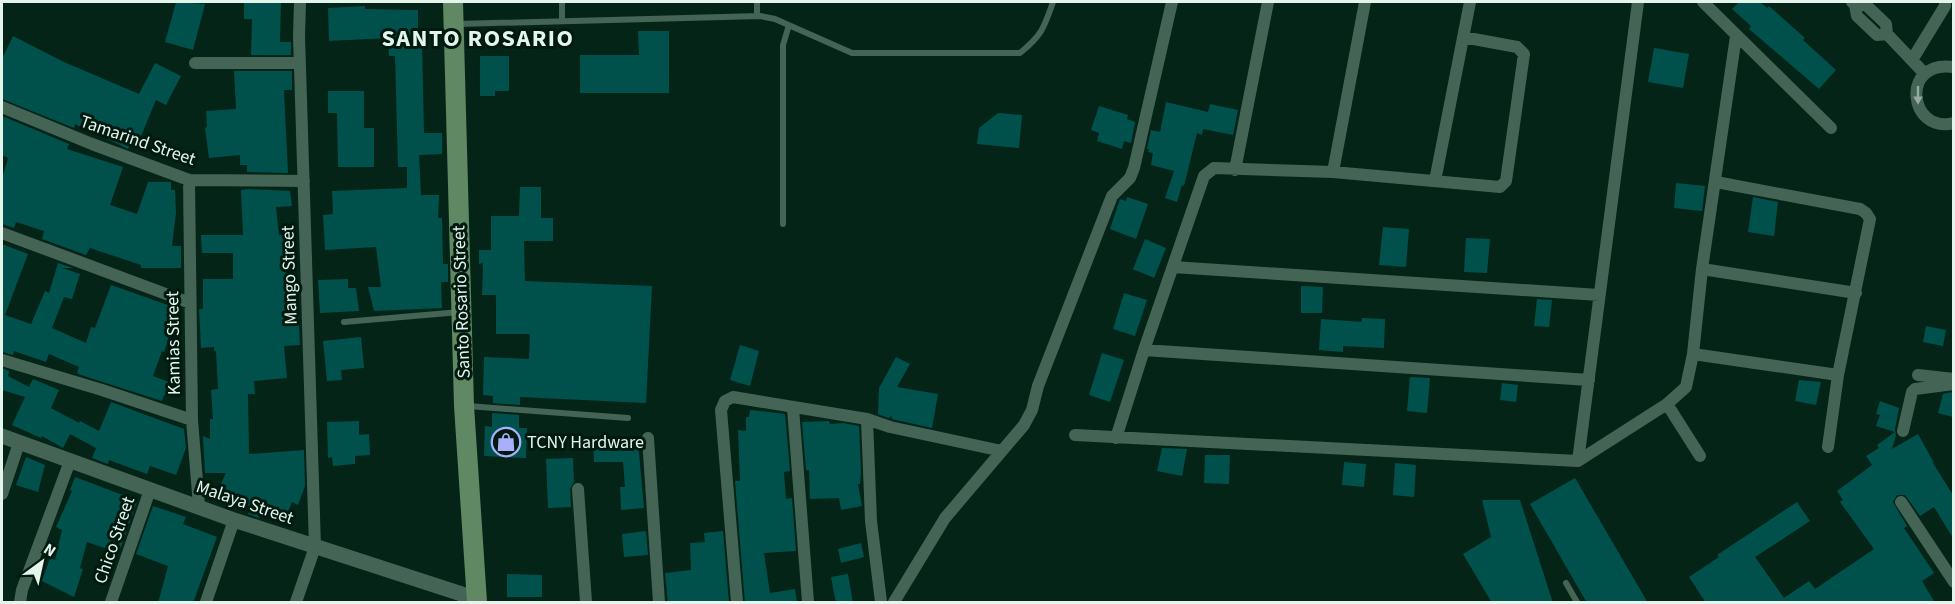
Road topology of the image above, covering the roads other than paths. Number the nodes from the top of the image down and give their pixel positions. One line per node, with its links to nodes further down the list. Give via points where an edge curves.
1 (300, 2): 22 (street, Mango Street)
2 (453, 2): 16 (main road, Santo Rosario Street)
3 (562, 2): 15 (lane)
4 (757, 2): 14 (lane)
5 (1053, 2): 17 (lane, via 1039,37 1020,53 852,53)
6 (1172, 2): 64 (street, via 1134,168 1130,178 1112,196 1032,410)
7 (1268, 2): 28 (street)
8 (1365, 2): 29 (street)
9 (1470, 2): 19 (street)
10 (1638, 2): 39 (street)
11 (1703, 2): 18 (street)
12 (1945, 2): 20 (street)
13 (1853, 3): 20 (street, via 1866,4)
14 (757, 16): 15 (lane); 17 (lane)
15 (562, 20): 16 (lane)
16 (453, 24): 41 (main road, Santo Rosario Street)
17 (789, 25): 34 (lane, via 783,45)
18 (1736, 36): 27 (street); 33 (street)
19 (1463, 37): 32 (street); 32 (street, via 1517,47 1524,54 1506,180 1500,187)
20 (1912, 60): 24 (street)
21 (195, 63): 22 (street)
22 (300, 63): 31 (street, Mango Street)
23 (1953, 67): 24 (street, via 1933,68)
24 (1925, 74): 26 (street, one-way to 26, via 1916,90 1919,107 1931,121)
25 (2, 107): 30 (street, Tamarind Street)
26 (1953, 123)
27 (1831, 128)
28 (1235, 170): 29 (street); 36 (street, via 1214,168 1204,176)
29 (1333, 172): 32 (street)
30 (189, 180): 31 (street, Tamarind Street); 40 (street, Kamias Street)
31 (304, 181): 74 (street, Mango Street)
32 (1435, 181)
33 (1716, 182): 37 (street); 38 (street, via 1866,213 1870,219)
34 (783, 224)
35 (2, 233): 40 (street)
36 (1173, 267): 39 (street); 43 (street)
37 (1702, 269): 38 (street); 44 (street)
38 (1856, 293): 46 (street)
39 (1599, 295): 49 (street)
40 (190, 303): 56 (street, Kamias Street)
41 (461, 312): 42 (lane); 52 (main road, Santo Rosario Street)
42 (344, 322)
43 (1144, 350): 49 (street); 61 (street)
44 (1693, 354): 46 (street); 51 (street, via 1686,387)
45 (2, 360): 56 (street)
46 (1838, 375): 63 (street)
47 (1918, 375): 48 (street)
48 (1953, 379)
49 (1589, 380): 66 (street)
50 (1953, 384): 57 (street, via 1915,389)
51 (1667, 404): 65 (street); 66 (street)
52 (464, 406): 54 (lane); 77 (main road, Santo Rosario Street)
53 (793, 408): 55 (street); 84 (street, via 733,397 721,410); 85 (street)
54 (628, 418)
55 (867, 419): 64 (street); 86 (street, via 871,521)
56 (192, 420): 72 (street, Kamias Street)
57 (1903, 431)
58 (1075, 435): 61 (street)
59 (2, 436): 62 (street, Malaya Street)
60 (648, 438): 83 (street)
61 (1116, 438): 66 (street)
62 (19, 443): 67 (street, Malaya Street); 70 (street)
63 (1828, 447)
64 (1002, 451): 87 (street, via 945,518)
65 (1700, 456)
66 (1578, 461)
67 (70, 462): 69 (street, Malaya Street); 78 (street)
68 (578, 489): 82 (street)
69 (150, 490): 72 (street, Malaya Street); 79 (street, Chico Street)
70 (2, 494)
71 (1901, 502): 75 (street)
72 (199, 506): 73 (street, Malaya Street)
73 (234, 520): 74 (street, Malaya Street); 80 (street)
74 (315, 547): 77 (street, Malaya Street); 81 (street)
75 (1953, 582)
76 (1566, 583): 88 (lane)
77 (477, 601)
78 (20, 603)
79 (111, 603)
80 (206, 603)
81 (296, 603)
82 (586, 603)
83 (659, 603)
84 (737, 603)
85 (808, 603)
86 (881, 603)
87 (894, 603)
88 (1577, 603)

